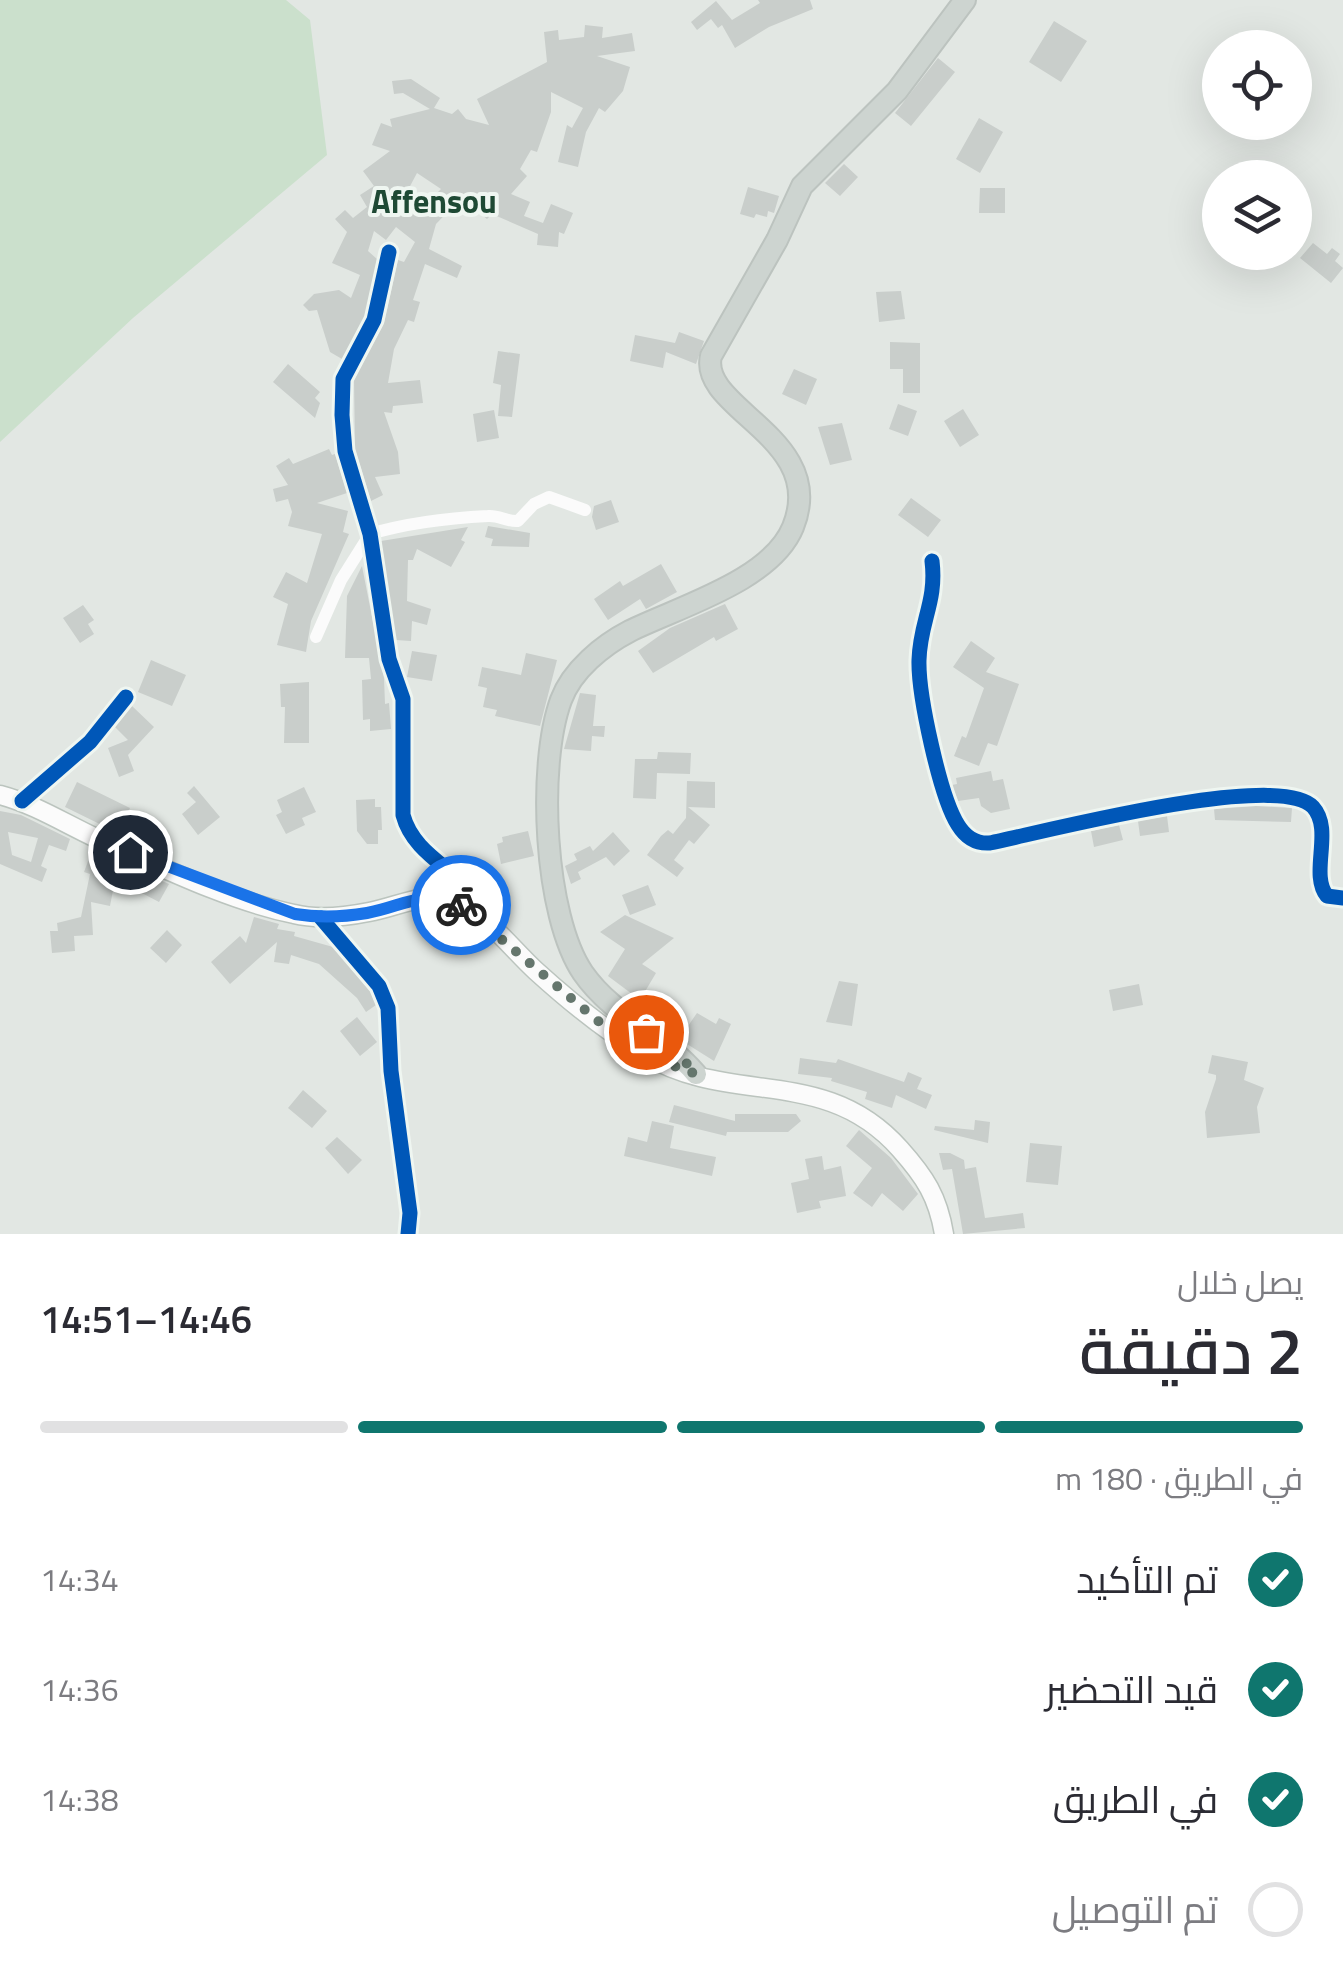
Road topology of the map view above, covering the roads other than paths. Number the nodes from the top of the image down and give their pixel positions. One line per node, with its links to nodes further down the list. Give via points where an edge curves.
1 (965, 0): 13 (main road, via 897,90 802,186 711,356 718,387 791,464 799,487 794,526 774,554 723,589 602,650 576,674 556,720 550,855 567,945 598,992)
2 (389, 252): 4 (street, via 374,320 344,379 345,450)
3 (586, 510): 4 (street, via 556,496 515,522 494,515)
4 (370, 534): 6 (street); 12 (street, via 389,659 403,699 407,830 471,890)
5 (932, 561): 10 (street, via 935,595 919,653 920,700 955,821 969,838 990,843 1208,799 1274,793 1316,811 1322,889)
6 (316, 636)
7 (126, 697): 9 (street, via 90,742)
8 (0, 795): 9 (main road)
9 (22, 801): 11 (main road, via 242,897)
10 (1343, 898)
11 (321, 918): 12 (main road, via 430,896); 14 (street, via 379,986 388,1008)
12 (484, 920): 13 (main road, via 610,1031 647,1056)
13 (696, 1074): 15 (main road, via 842,1103 894,1142 928,1179)
14 (408, 1234)
15 (944, 1234)

